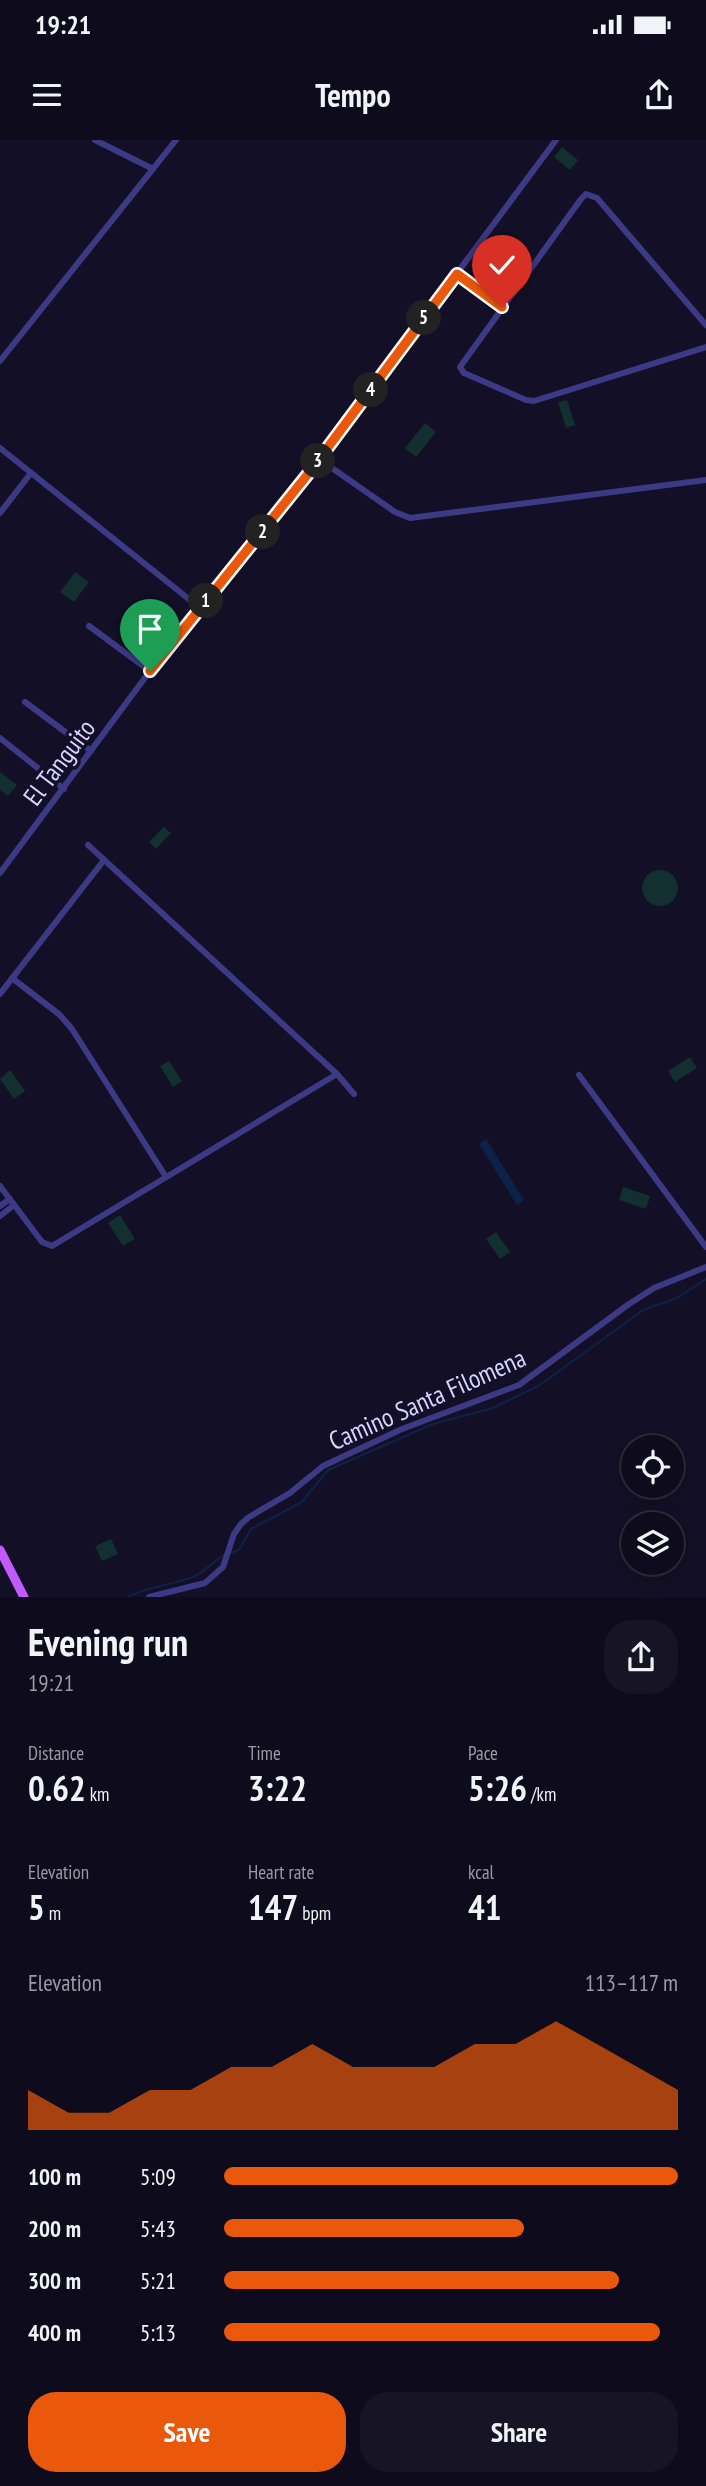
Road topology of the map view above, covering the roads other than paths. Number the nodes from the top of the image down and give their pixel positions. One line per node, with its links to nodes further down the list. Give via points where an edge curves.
1 (95, 140): 4 (street)
2 (176, 140): 4 (street)
3 (556, 140): 5 (street, El Tanguito)
4 (153, 169): 9 (street)
5 (457, 274): 6 (street); 11 (street, El Tanguito)
6 (502, 307): 7 (street, via 580,198 589,194); 8 (street, via 460,369 529,401)
7 (706, 325)
8 (706, 347)
9 (0, 361)
10 (0, 447): 12 (street)
11 (319, 459): 13 (street, via 410,518); 15 (street, El Tanguito)
12 (31, 472): 14 (street); 15 (street)
13 (706, 480)
14 (0, 513)
15 (200, 608): 17 (street, El Tanguito)
16 (89, 626): 17 (street)
17 (150, 671): 20 (street, El Tanguito)
18 (25, 702): 20 (street)
19 (0, 738): 21 (street)
20 (91, 751): 21 (street, El Tanguito)
21 (64, 789): 24 (street, El Tanguito)
22 (88, 845): 23 (street)
23 (104, 860): 25 (street); 27 (street)
24 (0, 873)
25 (12, 978): 26 (street); 30 (street, via 65,1020)
26 (0, 994)
27 (337, 1074): 29 (street); 30 (street)
28 (579, 1075): 35 (street)
29 (354, 1094)
30 (166, 1177): 32 (street, via 52,1246 42,1242)
31 (0, 1186): 32 (street)
32 (12, 1202): 33 (street); 34 (street)
33 (0, 1206)
34 (0, 1216)
35 (706, 1247)
36 (706, 1267): 39 (street, Camino Santa Filomena, via 641,1297 519,1385 401,1429 331,1462 249,1517 235,1532 219,1572 205,1583)
37 (0, 1550): 38 (main road)
38 (24, 1597)
39 (149, 1597)

